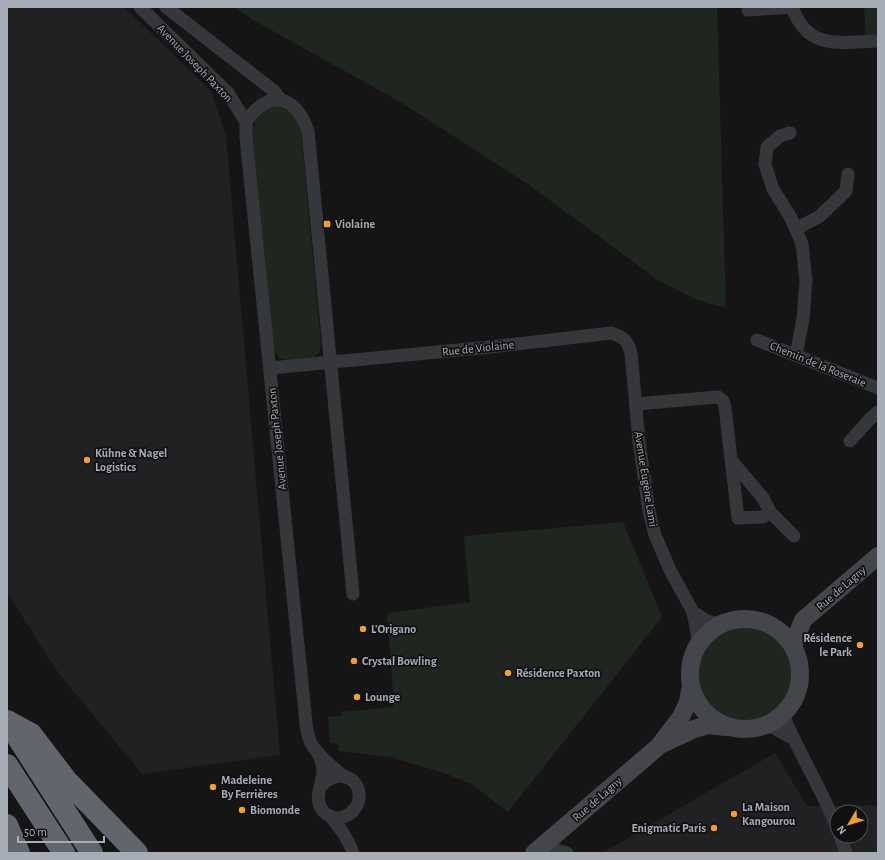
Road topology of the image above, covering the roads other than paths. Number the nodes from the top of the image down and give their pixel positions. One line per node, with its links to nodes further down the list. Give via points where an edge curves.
1 (140, 7): 7 (street, Avenue Joseph Paxton, via 228,93)
2 (166, 7): 6 (street, Avenue Joseph Paxton, via 274,90)
3 (792, 7): 4 (street); 5 (street, via 805,31 818,39 831,42)
4 (748, 10)
5 (878, 41)
6 (281, 100): 7 (street, via 263,104); 14 (street, Avenue Joseph Paxton, via 298,110 308,131)
7 (246, 122): 15 (street, Avenue Joseph Paxton)
8 (790, 133): 10 (street, via 780,136 767,147 765,164 773,189)
9 (848, 174): 10 (street, via 846,191 820,216)
10 (796, 229): 13 (street, via 802,244 806,281 803,319)
11 (624, 339): 14 (street, Rue de Violaine, via 618,334 611,333); 17 (street, Avenue Eugène Lami, via 629,344 631,353)
12 (758, 340): 13 (street, Chemin de la Roseraie)
13 (796, 355): 16 (street, Chemin de la Roseraie)
14 (330, 362): 15 (street, Rue de Violaine); 24 (street, Avenue Joseph Paxton)
15 (270, 368): 38 (street, Avenue Joseph Paxton, via 305,713 309,739)
16 (878, 388)
17 (636, 404): 20 (street, via 718,397 725,407); 25 (street, Avenue Eugène Lami, via 643,474 655,535 670,570)
18 (878, 412): 19 (street)
19 (850, 441)
20 (731, 460): 21 (street, via 763,498); 21 (street, via 738,518 763,517)
21 (770, 512): 22 (street)
22 (794, 536)
23 (878, 556): 26 (main road, Rue de Lagny)
24 (353, 594)
25 (693, 612): 27 (street, via 707,621); 29 (street)
26 (803, 620): 28 (main road, Rue de Lagny); 30 (main road, Rue de Lagny)
27 (721, 624): 28 (main road, via 747,619); 29 (main road)
28 (773, 626): 30 (main road)
29 (699, 644): 31 (main road, via 692,657)
30 (793, 646): 32 (main road, via 800,664 800,682 795,700)
31 (691, 686): 35 (main road, via 704,712); 37 (main road, Rue de Lagny, via 688,702 681,717)
32 (783, 715): 34 (main road); 36 (street)
33 (7, 721): 50 (highway); 51 (highway, via 32,734 67,781)
34 (769, 725): 35 (main road, via 749,730); 36 (street)
35 (729, 727): 37 (main road, Rue de Lagny, via 708,725)
36 (794, 739): 43 (street)
37 (659, 746): 47 (main road, Rue de Lagny)
38 (318, 752): 40 (street, Avenue Joseph Paxton); 41 (street, Avenue Joseph Paxton, via 323,770)
39 (7, 765): 49 (highway)
40 (345, 777): 41 (street, via 334,776); 42 (street, via 356,785 359,791 359,804)
41 (322, 785): 44 (street, via 318,799 324,812)
42 (355, 810): 44 (street, via 344,817); 46 (street)
43 (829, 810)
44 (330, 816): 46 (street)
45 (7, 825): 48 (highway)
46 (351, 847)
47 (538, 850): 52 (street)
48 (18, 853)
49 (64, 853)
50 (92, 853)
51 (137, 853)
52 (567, 853)

